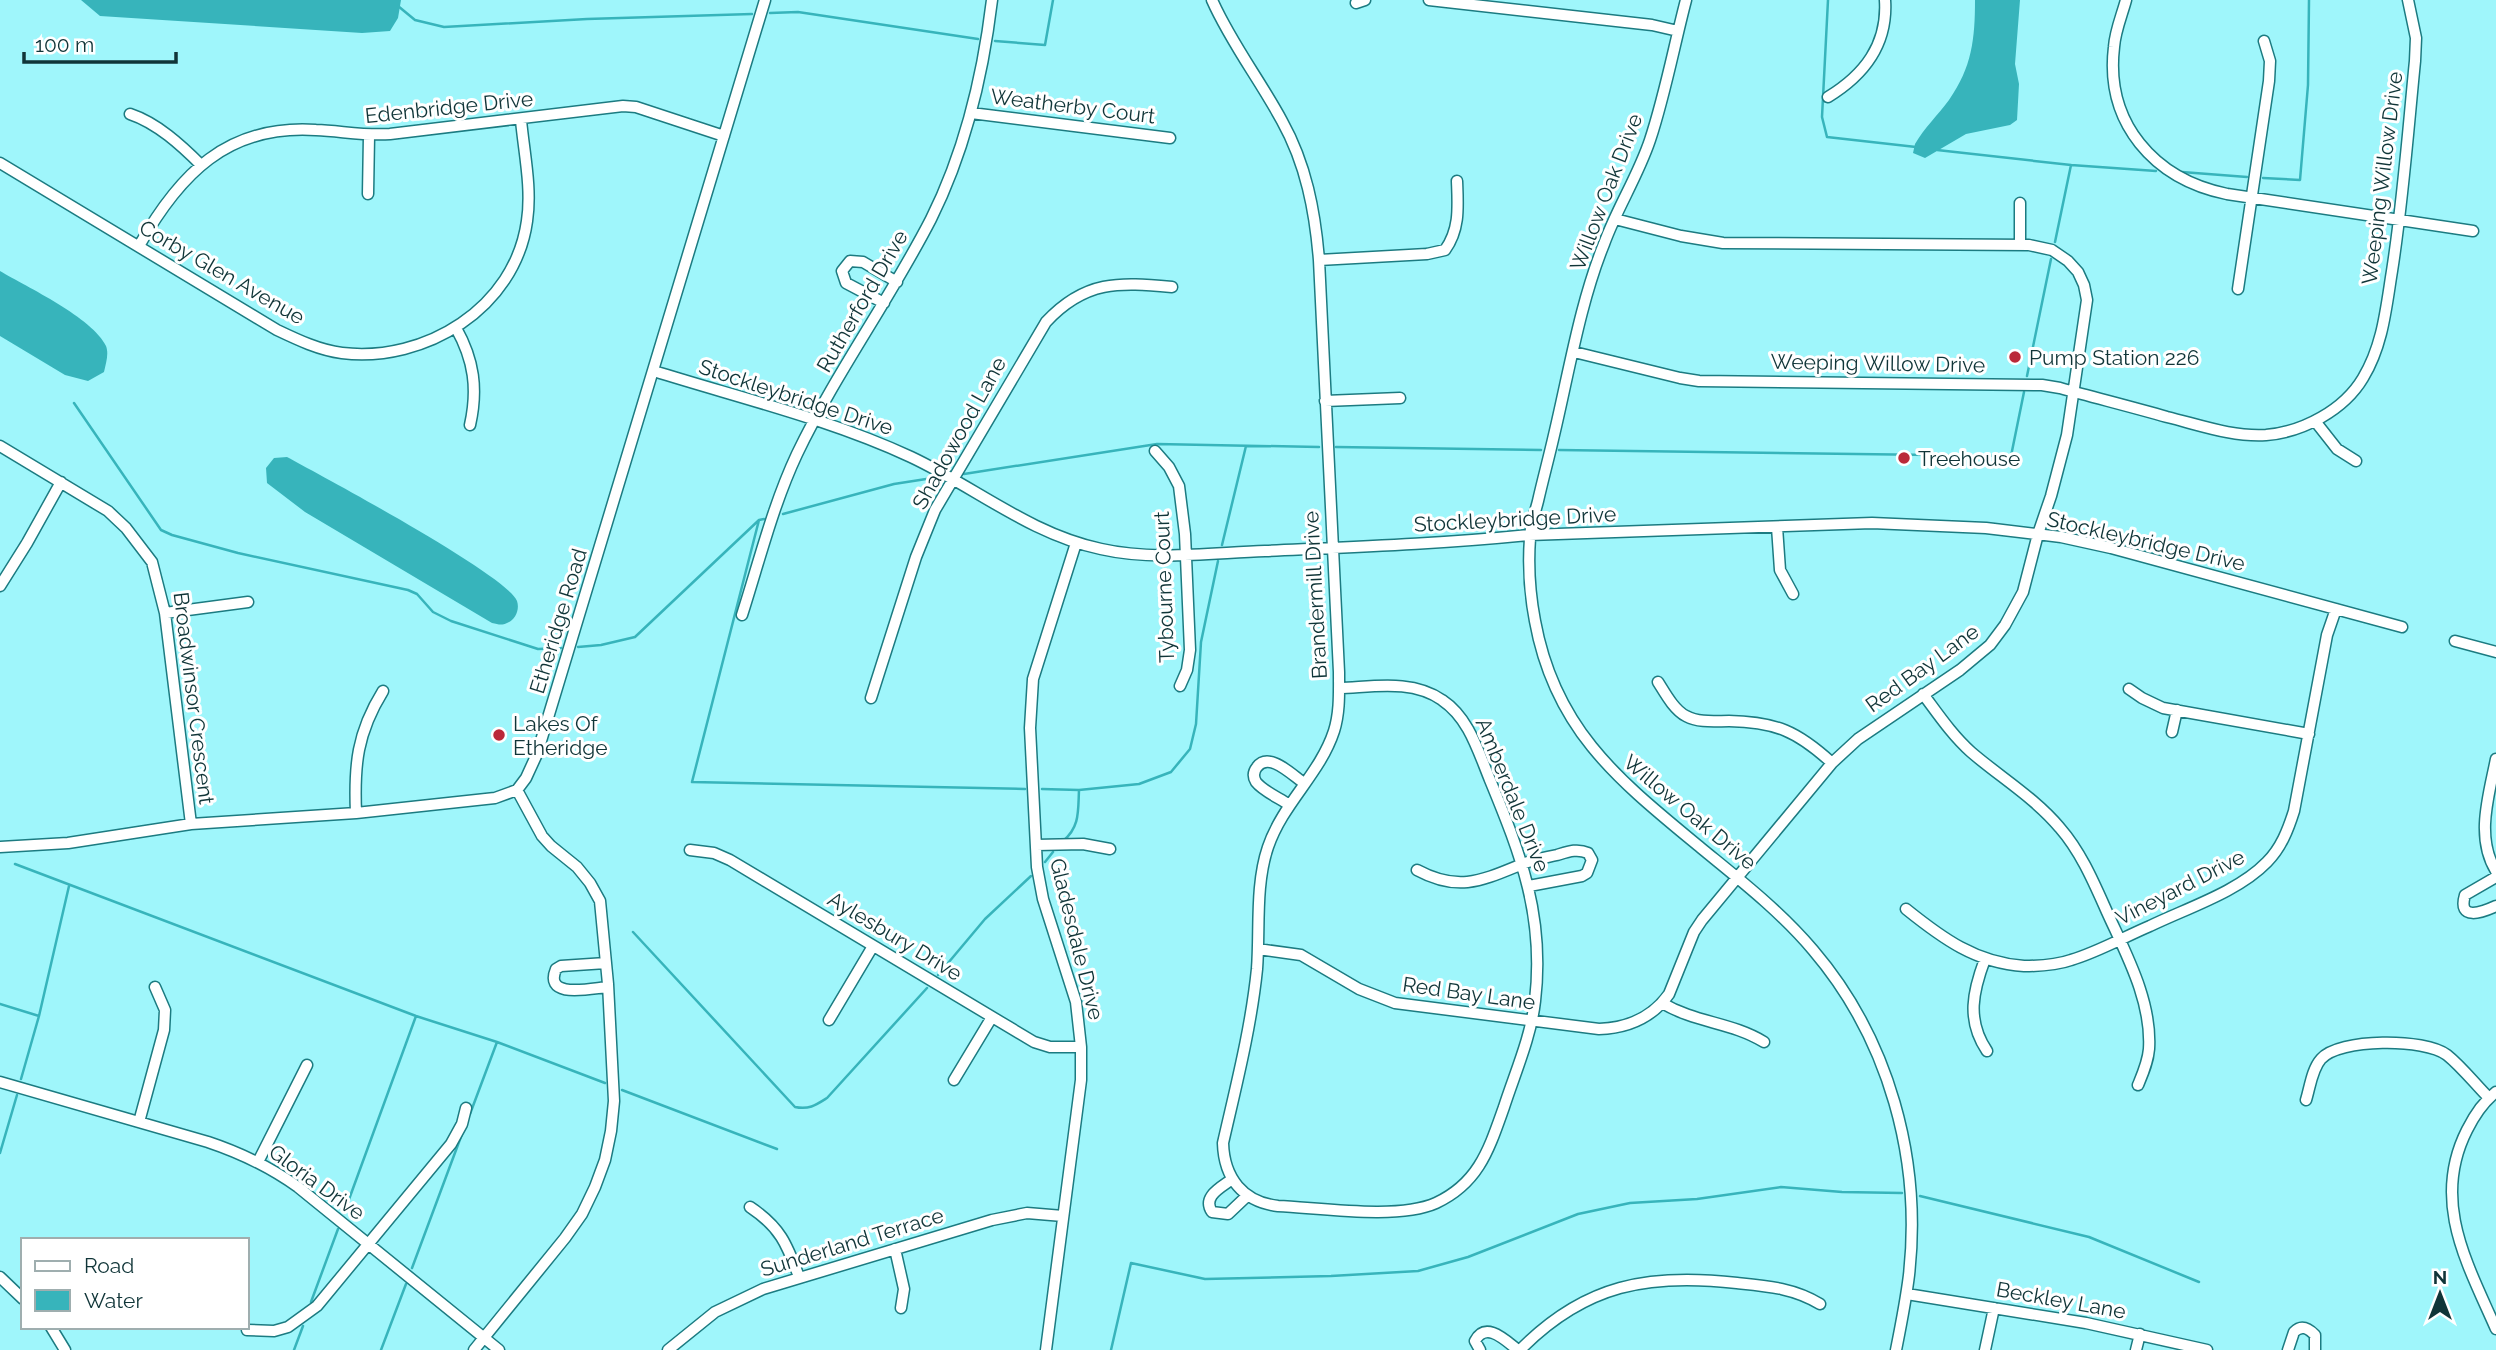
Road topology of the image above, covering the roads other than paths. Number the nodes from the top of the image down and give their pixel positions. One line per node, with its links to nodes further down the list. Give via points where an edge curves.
1 (765, 0): 16 (street, Etheridge Road)
2 (992, 0): 12 (street, Rutherford Drive)
3 (1212, 0): 29 (street, Brandermill Drive, via 1293,142 1313,206)
4 (1429, 0): 9 (street)
5 (1686, 0): 9 (street, Willow Oak Drive)
6 (1885, 0): 11 (street, via 1882,32 1868,62 1857,77)
7 (2126, 0): 22 (street, via 2115,38 2113,71 2127,124 2150,156 2177,177 2213,192)
8 (2408, 0): 25 (street, Weeping Willow Drive, via 2416,38)
9 (1678, 31): 24 (street, Willow Oak Drive, via 1652,135)
10 (2263, 41): 22 (street, via 2270,71)
11 (1828, 97)
12 (971, 113): 17 (street, Weatherby Court); 30 (street, Rutherford Drive, via 932,216)
13 (130, 114): 19 (street, via 168,136)
14 (521, 120): 15 (street, Edenbridge Drive); 16 (street, Edenbridge Drive, via 636,107); 34 (street, Corby Glen Avenue, via 529,197 521,248 495,294)
15 (369, 136): 19 (street, Edenbridge Drive, via 317,130 262,134 211,155); 21 (street)
16 (724, 136): 36 (street, Etheridge Road)
17 (1170, 138)
18 (0, 163): 28 (street, Corby Glen Avenue)
19 (201, 165): 28 (street, Edenbridge Drive, via 156,216)
20 (1457, 181): 29 (street, via 1458,217 1454,237 1445,250)
21 (368, 194)
22 (2252, 198): 25 (street); 32 (street)
23 (2020, 203): 27 (street)
24 (1615, 219): 27 (street, Red Bay Lane, via 1723,243); 35 (street, Willow Oak Drive, via 1593,276)
25 (2400, 220): 26 (street); 41 (street, Weeping Willow Drive, via 2375,355 2352,392)
26 (2473, 231)
27 (2020, 245): 37 (street, Red Bay Lane, via 2042,247 2062,256 2084,285 2085,324)
28 (139, 246): 34 (street, Corby Glen Avenue, via 277,330 319,348 387,353)
29 (1319, 260): 39 (street, Brandermill Drive)
30 (897, 282): 33 (street, Rutherford Drive); 33 (street, via 863,262 844,265 846,283)
31 (1172, 287): 46 (street, Shadowood Lane, via 1114,283 1066,303 1037,335)
32 (2238, 289)
33 (884, 303): 40 (street, Rutherford Drive)
34 (456, 328): 42 (street, via 475,382)
35 (1574, 352): 37 (street, Weeping Willow Drive, via 1699,381 2024,384); 50 (street, Willow Oak Drive)
36 (654, 371): 40 (street, Stockleybridge Drive); 76 (street, Etheridge Road, via 537,754)
37 (2074, 392): 41 (street, Weeping Willow Drive, via 2235,434 2272,434); 49 (street, Red Bay Lane, via 2058,472)
38 (1400, 398): 39 (street)
39 (1325, 401): 52 (street, Brandermill Drive)
40 (814, 420): 46 (street, Stockleybridge Drive, via 881,444); 59 (street, Rutherford Drive, via 778,504)
41 (2315, 421): 45 (street, via 2337,449)
42 (470, 425)
43 (0, 446): 47 (street, Broadwinsor Crescent)
44 (1155, 451): 53 (street, Tybourne Court, via 1179,486)
45 (2356, 461)
46 (952, 480): 51 (street, Stockleybridge Drive, via 1040,530); 69 (street, Shadowood Lane, via 921,545)
47 (61, 482): 54 (street); 58 (street, Broadwinsor Crescent, via 108,511 140,545 152,562)
48 (1777, 527): 49 (street, Stockleybridge Drive, via 1903,522); 50 (street, Stockleybridge Drive); 55 (street, via 1780,570)
49 (2038, 534): 57 (street, Stockleybridge Drive, via 2123,551); 68 (street, Red Bay Lane, via 2028,581 2005,625 1990,645)
50 (1530, 536): 52 (street, Stockleybridge Drive); 88 (street, Willow Oak Drive, via 1535,622 1544,658 1573,721 1628,788)
51 (1076, 542): 53 (street, Stockleybridge Drive, via 1120,552); 80 (street, Gladesdale Drive, via 1033,679 1030,728)
52 (1333, 548): 53 (street, Stockleybridge Drive); 65 (street, Brandermill Drive)
53 (1185, 555): 64 (street, Tybourne Court, via 1190,650)
54 (0, 586)
55 (1793, 594)
56 (248, 602): 58 (street)
57 (2336, 609): 60 (street, Stockleybridge Drive); 72 (street, Vineyard Drive)
58 (165, 613): 79 (street, Broadwinsor Crescent)
59 (743, 615)
60 (2402, 627)
61 (2455, 641): 62 (street)
62 (2496, 652)
63 (1658, 682): 74 (street, via 1685,716 1699,721 1774,725 1802,738)
64 (1180, 686)
65 (1339, 688): 75 (street, Brandermill Drive, via 1334,731); 84 (street, Amberdale Drive, via 1409,686 1452,707 1476,746)
66 (2129, 688): 70 (street, via 2152,703)
67 (383, 691): 78 (street, via 370,711 359,745)
68 (1923, 694): 74 (street, Red Bay Lane); 92 (street, via 1968,749 2060,827 2084,863)
69 (871, 698)
70 (2177, 710): 71 (street); 72 (street)
71 (2172, 732)
72 (2308, 734): 92 (street, Vineyard Drive, via 2289,829 2267,862 2244,881)
73 (2496, 759): 86 (street, via 2484,834)
74 (1832, 763): 88 (street, Red Bay Lane)
75 (1304, 783): 77 (street, Brandermill Drive); 77 (street, via 1267,761 1254,771 1258,785)
76 (517, 790): 78 (street, via 495,798); 96 (street, via 542,836 577,867 600,901)
77 (1288, 804): 94 (street, Brandermill Drive, via 1264,862)
78 (356, 813): 79 (street)
79 (191, 824): 81 (street, via 68,843)
80 (1036, 845): 83 (street, via 1083,844); 104 (street, Gladesdale Drive, via 1040,883 1076,1002)
81 (0, 847)
82 (690, 849): 93 (street, Aylesbury Drive, via 730,860)
83 (1110, 849)
84 (1523, 864): 85 (street, via 1471,883 1440,880); 89 (street, Amberdale Drive); 89 (street, via 1573,851 1588,853 1592,860 1582,876)
85 (1418, 870)
86 (2496, 871)
87 (2496, 877): 90 (street, via 2465,895 2463,902 2465,909 2479,914)
88 (1737, 878): 99 (street, Red Bay Lane, via 1694,932); 123 (street, Willow Oak Drive, via 1816,953 1858,1016 1883,1068 1909,1166 1912,1227)
89 (1529, 886): 102 (street, Amberdale Drive, via 1537,950)
90 (2496, 906)
91 (1906, 909): 95 (street, Vineyard Drive, via 1954,946)
92 (2120, 939): 95 (street, Vineyard Drive, via 2062,962 2022,966); 109 (street, via 2146,1016 2148,1052)
93 (873, 946): 100 (street, Aylesbury Drive); 101 (street)
94 (1258, 949): 102 (street, Red Bay Lane, via 1301,955 1359,989 1395,1003); 115 (street, Brandermill Drive, via 1252,1004 1223,1143)
95 (1985, 959): 105 (street, via 1972,1007 1977,1034)
96 (606, 963): 98 (street); 98 (street, via 561,966 553,979 563,990)
97 (155, 987): 113 (street, via 165,1010 164,1030)
98 (608, 987): 132 (street, via 614,1101 605,1160 571,1230)
99 (1662, 1003): 102 (street, Red Bay Lane, via 1635,1023 1616,1029); 103 (street, via 1684,1015 1738,1028)
100 (992, 1017): 104 (street, Aylesbury Drive, via 1034,1042); 107 (street)
101 (829, 1020)
102 (1531, 1022): 116 (street, Amberdale Drive, via 1489,1151 1466,1183 1448,1197 1420,1209 1394,1212 1278,1206)
103 (1764, 1042)
104 (1081, 1047): 118 (street, Gladesdale Drive)
105 (1987, 1051)
106 (307, 1065): 114 (street)
107 (954, 1080)
108 (0, 1082): 113 (street, Gloria Drive)
109 (2138, 1085)
110 (2493, 1095): 111 (street, via 2446,1054 2403,1043 2332,1050 2320,1059); 129 (street, via 2461,1142 2451,1196 2462,1249)
111 (2306, 1100)
112 (466, 1108): 119 (street, via 455,1137)
113 (139, 1122): 114 (street, Gloria Drive)
114 (258, 1162): 119 (street, Gloria Drive)
115 (1234, 1184): 116 (street, Amberdale Drive); 116 (street, via 1213,1193 1208,1205 1212,1212 1227,1214)
116 (1247, 1196)
117 (750, 1208): 122 (street, via 784,1239)
118 (1063, 1216): 120 (street, Sunderland Terrace, via 1018,1214); 137 (street, Gladesdale Drive)
119 (370, 1244): 130 (street, via 329,1294 302,1318 274,1331); 132 (street, Gloria Drive)
120 (895, 1249): 122 (street, Sunderland Terrace); 126 (street, via 904,1289)
121 (0, 1277): 124 (street)
122 (799, 1277): 136 (street, Sunderland Terrace, via 730,1304 701,1321)
123 (1907, 1294): 127 (street, Beckley Lane); 140 (street, Willow Oak Drive)
124 (21, 1297)
125 (1820, 1304): 139 (street, via 1784,1288 1661,1279 1587,1300 1547,1325)
126 (901, 1308)
127 (1994, 1308): 131 (street, Beckley Lane); 141 (street)
128 (52, 1329): 133 (street)
129 (2496, 1329)
130 (247, 1330)
131 (2140, 1334): 142 (street); 143 (street, Beckley Lane)
132 (484, 1338): 134 (street); 135 (street, Gloria Drive)
133 (65, 1350)
134 (474, 1350)
135 (499, 1350)
136 (668, 1350)
137 (1046, 1350)
138 (1480, 1350): 139 (street, via 1475,1341 1485,1331)
139 (1519, 1350)
140 (1896, 1350)
141 (1985, 1350)
142 (2136, 1350)
143 (2207, 1350)
144 (2288, 1350): 145 (street, via 2294,1332 2301,1328 2315,1335)
145 (2315, 1350)

